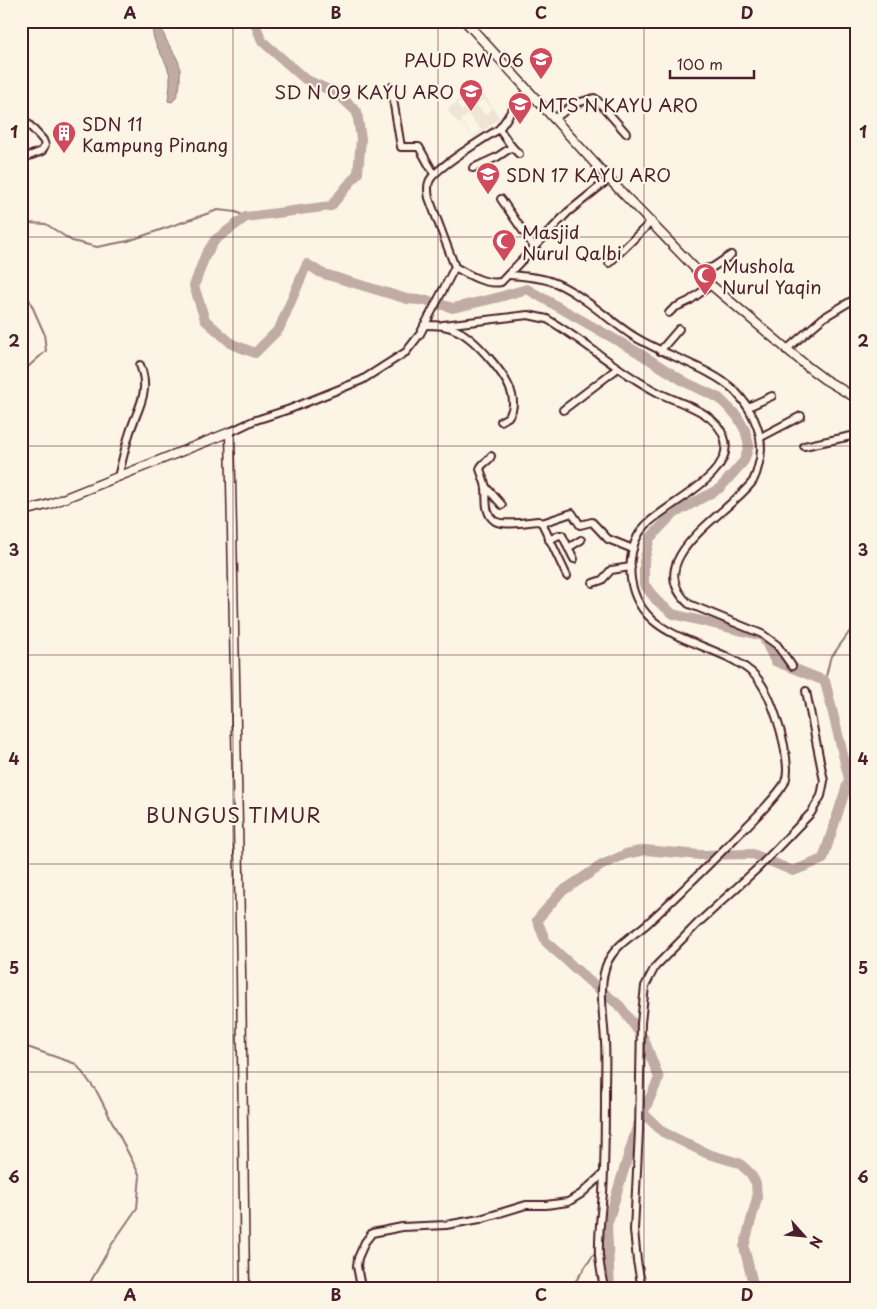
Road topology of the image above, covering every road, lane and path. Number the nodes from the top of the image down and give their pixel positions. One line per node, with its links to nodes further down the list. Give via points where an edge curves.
1 (465, 21): 3 (street)
2 (391, 87): 12 (street, via 401,148 419,147)
3 (528, 91): 5 (street); 6 (street, via 518,99)
4 (21, 116): 10 (street, via 45,144 42,151)
5 (554, 119): 7 (street, via 574,104 594,98); 13 (street)
6 (499, 129): 8 (street); 12 (street)
7 (626, 133)
8 (512, 147): 9 (street); 11 (street)
9 (519, 154)
10 (21, 159)
11 (473, 168)
12 (434, 174): 19 (street, via 428,191)
13 (609, 179): 15 (street); 16 (street, via 568,212)
14 (501, 198): 16 (street)
15 (652, 221): 18 (street); 20 (street)
16 (534, 247): 21 (street)
17 (731, 255): 20 (street, via 713,267)
18 (609, 263)
19 (456, 267): 21 (street, via 491,283 501,282); 25 (street)
20 (697, 271): 22 (street)
21 (508, 275): 28 (street, via 552,282 636,338)
22 (711, 285): 24 (street); 29 (street)
23 (856, 298): 29 (street, via 823,318)
24 (669, 313)
25 (426, 321): 26 (street); 38 (street, via 406,352 362,380)
26 (443, 325): 31 (street, via 537,316 562,327); 37 (street, via 477,345 509,386 513,406 508,417)
27 (679, 329): 28 (street)
28 (660, 350): 34 (street, via 727,384)
29 (786, 350): 33 (street)
30 (140, 365): 43 (street, via 144,393)
31 (618, 368): 35 (street); 51 (street, via 660,394 704,413 725,438 722,460 712,474 645,526)
32 (772, 396): 34 (street)
33 (856, 398)
34 (748, 407): 40 (street)
35 (563, 410)
36 (801, 416): 40 (street)
37 (501, 421)
38 (230, 432): 43 (street); 59 (street)
39 (856, 435): 41 (street)
40 (762, 436): 56 (street, via 762,457 754,480 680,554 674,570 676,588 689,604 766,636)
41 (804, 446)
42 (491, 456): 44 (street, via 480,469)
43 (118, 477): 46 (street)
44 (486, 487): 45 (street); 47 (street, via 486,506 495,521)
45 (502, 505)
46 (21, 512)
47 (542, 523): 48 (street); 51 (street, via 572,513 580,525 592,522 608,539)
48 (549, 540): 50 (street, via 561,535); 54 (street)
49 (581, 540): 50 (street)
50 (568, 548): 52 (street)
51 (633, 549): 53 (street)
52 (574, 559)
53 (630, 567): 55 (street, via 609,571 600,581); 58 (street, via 639,603 648,616 667,632 735,661 755,675 770,700 784,747 787,778 708,866 650,921 621,943 607,962 602,984 605,1048)
54 (567, 576)
55 (593, 582)
56 (792, 666)
57 (806, 691): 62 (street, via 823,774 819,801 759,868 655,967 645,986 640,1041 634,1230)
58 (603, 1174): 60 (street, via 568,1202 522,1205 480,1219 372,1233 364,1242 358,1258); 61 (street, via 599,1258)
59 (245, 1288)
60 (359, 1288)
61 (604, 1288)
62 (642, 1288)

